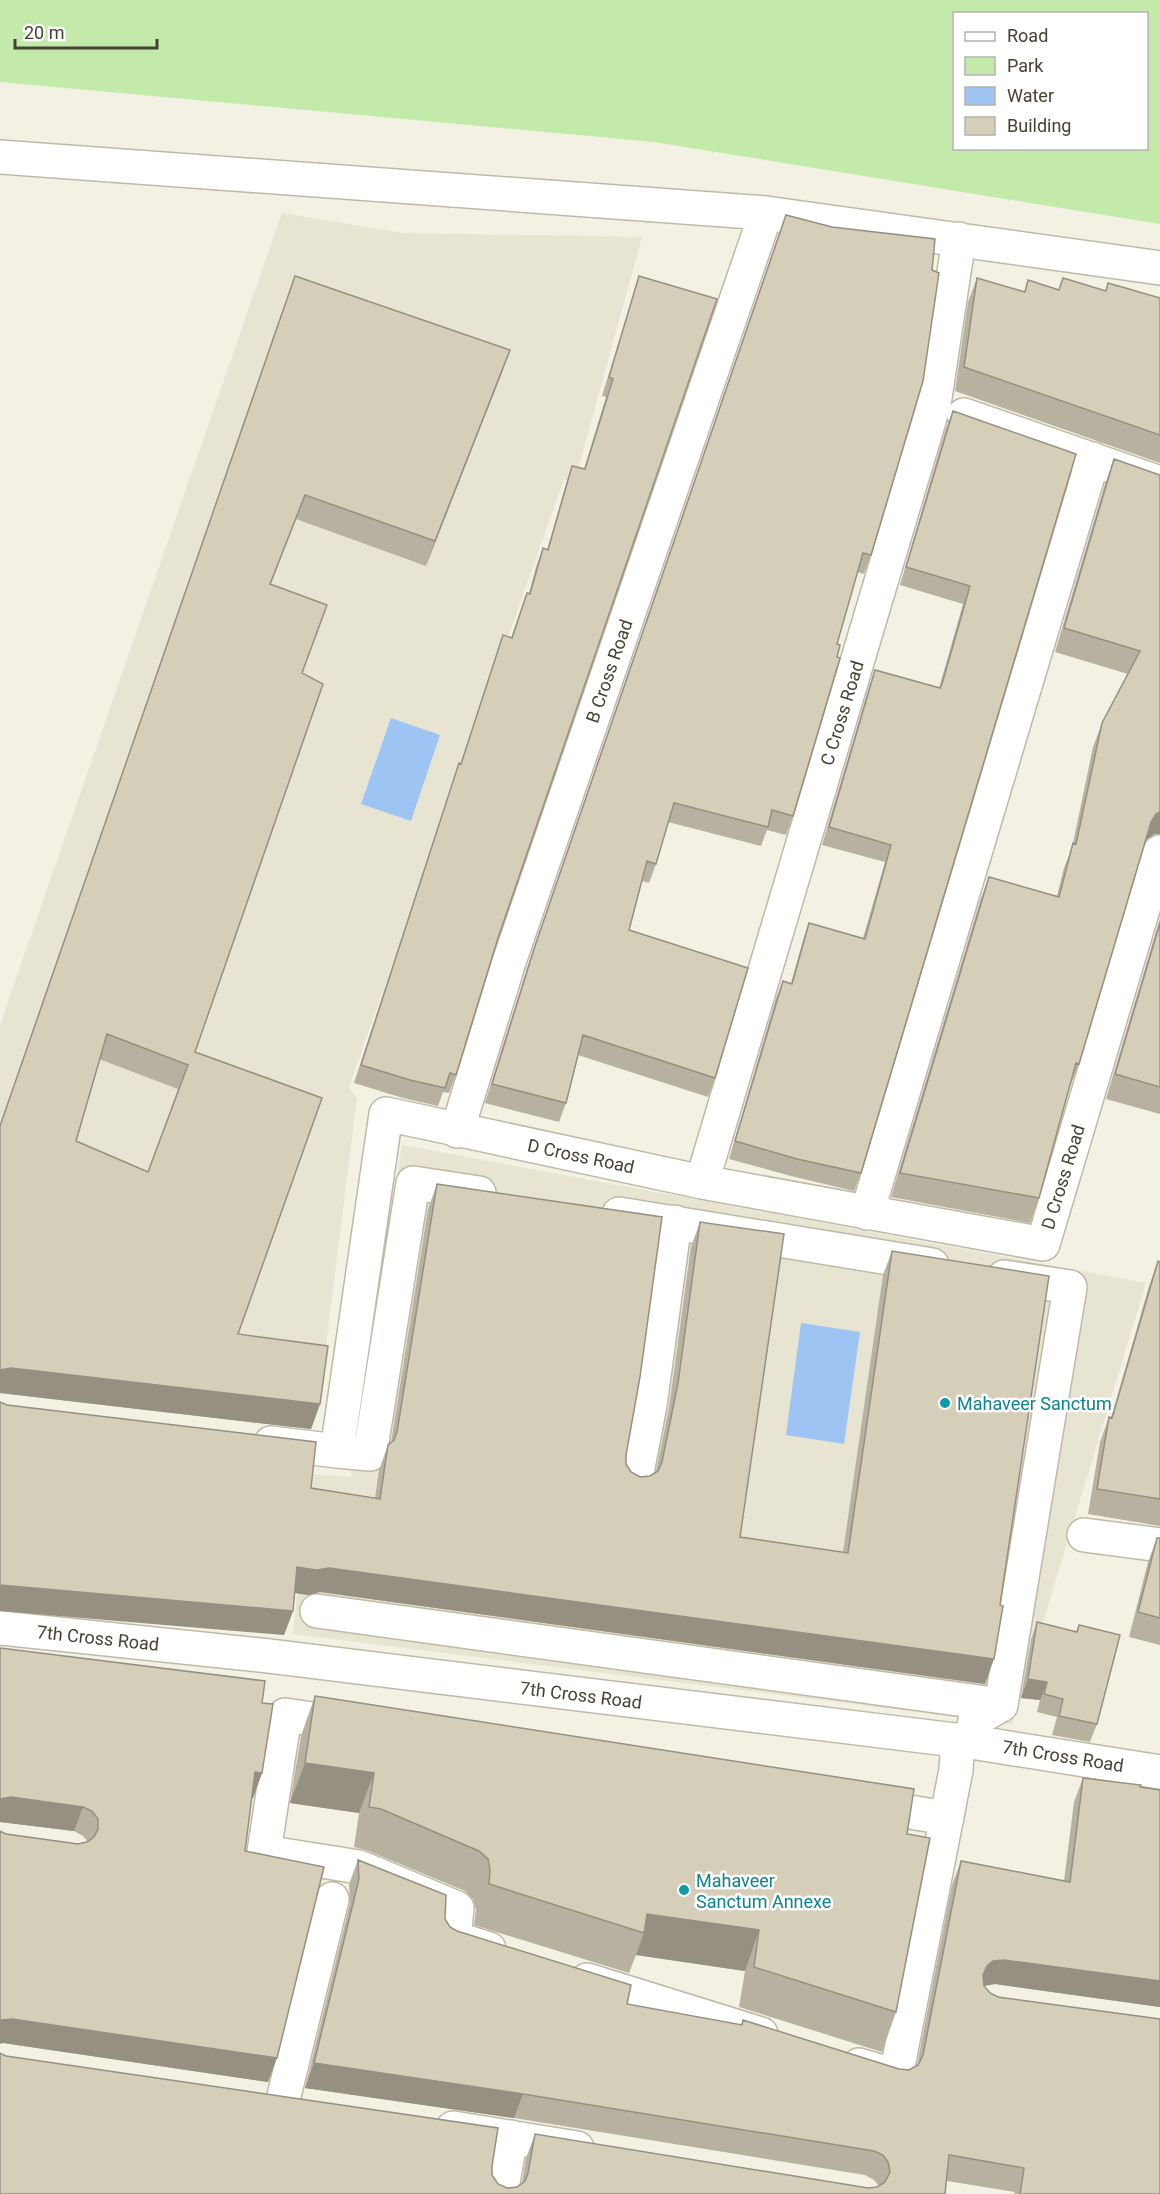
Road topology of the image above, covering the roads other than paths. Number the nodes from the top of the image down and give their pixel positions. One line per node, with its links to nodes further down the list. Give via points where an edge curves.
1 (0, 157): 2 (street)
2 (766, 213): 3 (street); 9 (street, B Cross Road, via 509,962)
3 (959, 239): 4 (street); 5 (street, C Cross Road)
4 (1160, 268)
5 (934, 404): 6 (street); 10 (street, C Cross Road)
6 (1093, 459): 7 (street); 13 (street)
7 (1160, 483)
8 (1160, 852): 13 (street, D Cross Road, via 1043,1244)
9 (457, 1131): 10 (street, D Cross Road); 16 (street, D Cross Road, via 386,1114)
10 (702, 1182): 13 (street, D Cross Road)
11 (504, 1197): 16 (street, via 413,1183 370,1454)
12 (596, 1210): 14 (street)
13 (867, 1212)
14 (675, 1222): 17 (street, via 650,1405); 22 (street, via 1070,1287)
15 (244, 1440): 16 (street)
16 (337, 1451)
17 (635, 1483)
18 (1084, 1535): 19 (street)
19 (1160, 1545)
20 (317, 1611): 22 (street)
21 (0, 1628): 24 (street, 7th Cross Road, via 269,1656)
22 (1001, 1705): 24 (street, via 975,1720)
23 (379, 1730): 29 (street, via 285,1715 264,1852 359,1867 457,1908 454,1938)
24 (965, 1741): 25 (street, 7th Cross Road); 27 (street)
25 (1160, 1772)
26 (840, 1802): 27 (street)
27 (947, 1818): 32 (street, via 896,2076)
28 (332, 1899): 34 (street)
29 (522, 1959)
30 (556, 1970): 31 (street)
31 (794, 2044)
32 (828, 2055)
33 (247, 2098): 34 (street)
34 (282, 2104): 35 (street)
35 (317, 2109)
36 (419, 2123): 37 (street)
37 (511, 2137): 38 (street); 39 (street)
38 (604, 2152)
39 (501, 2194)

